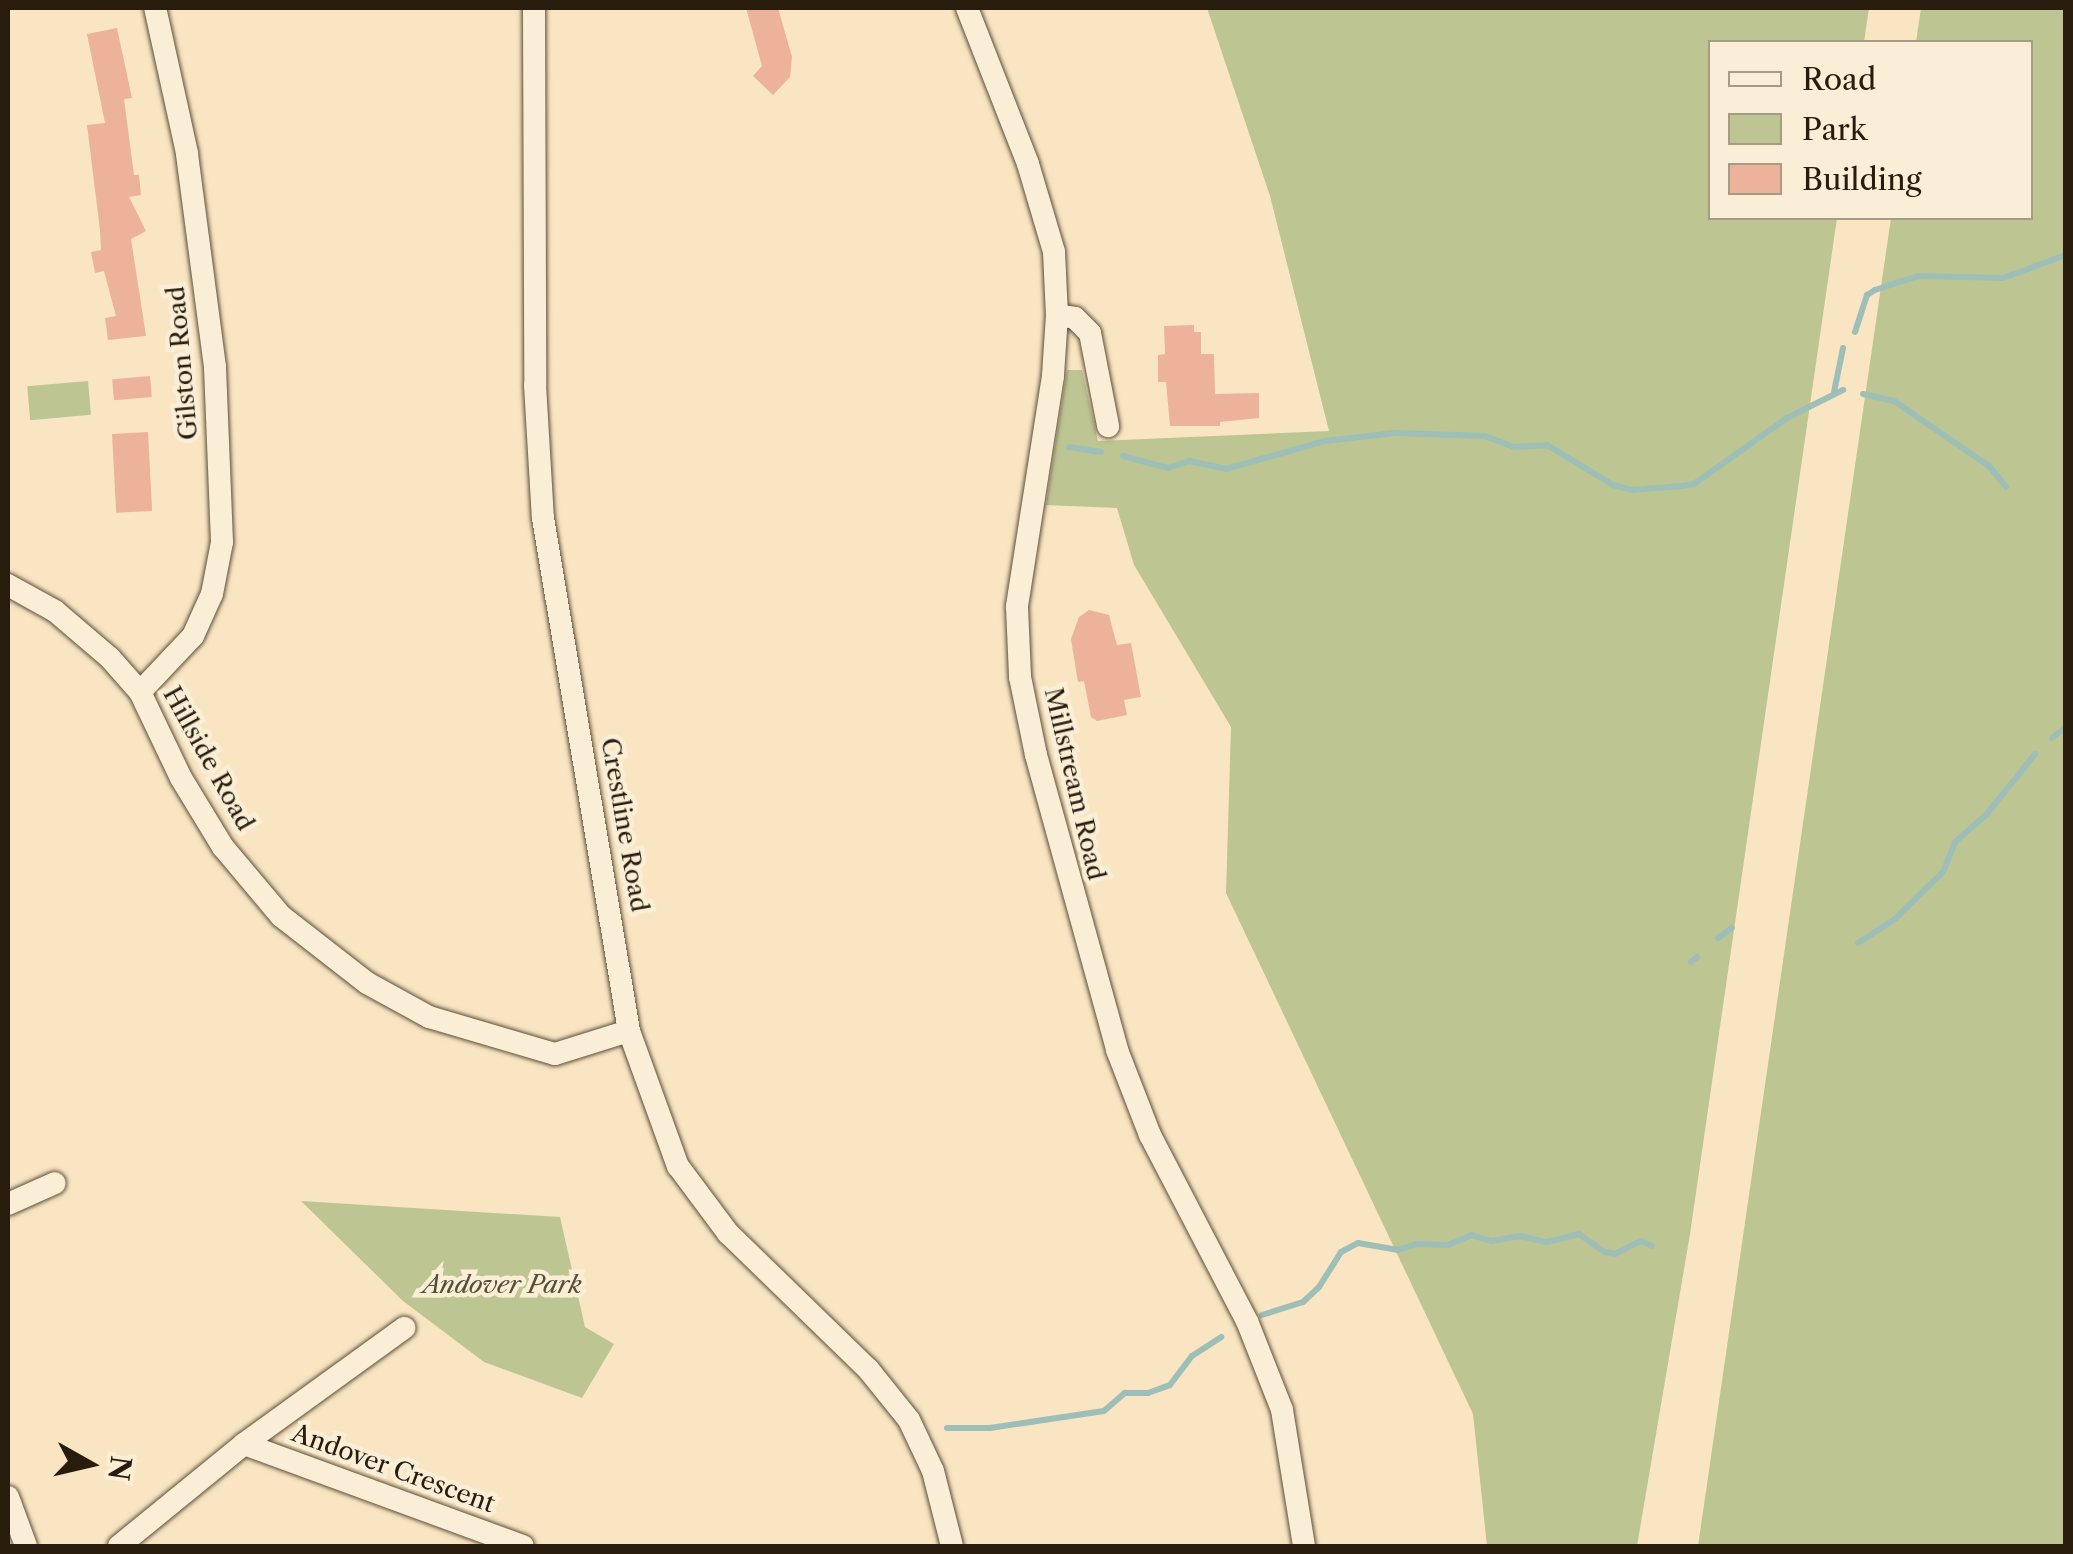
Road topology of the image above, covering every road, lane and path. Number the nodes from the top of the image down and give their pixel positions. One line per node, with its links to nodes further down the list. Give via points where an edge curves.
1 (155, 8): 7 (street, Gilston Road, via 187,153 215,367 222,542 212,594 193,636)
2 (534, 8): 8 (street, Crestline Road, via 542,518)
3 (967, 8): 4 (street, Millstream Road, via 1046,218)
4 (1057, 314): 5 (street, via 1074,318 1090,333); 18 (street, Millstream Road, via 1047,421 1020,576 1020,678 1064,868 1117,1050 1150,1134 1248,1321 1282,1410)
5 (1108, 426)
6 (8, 585): 7 (street, Hillside Road, via 55,611)
7 (140, 692): 8 (street, Hillside Road, via 223,847 282,916 367,983 429,1017 555,1054)
8 (629, 1031): 17 (street, Crestline Road, via 678,1166 728,1233 868,1368 908,1420 933,1471)
9 (55, 1183): 10 (street)
10 (8, 1204)
11 (404, 1328): 12 (street, Andover Crescent)
12 (244, 1444): 15 (street, Andover Crescent); 16 (street, Andover Crescent)
13 (8, 1498): 14 (street)
14 (26, 1546)
15 (120, 1546)
16 (523, 1546)
17 (952, 1546)
18 (1304, 1546)

